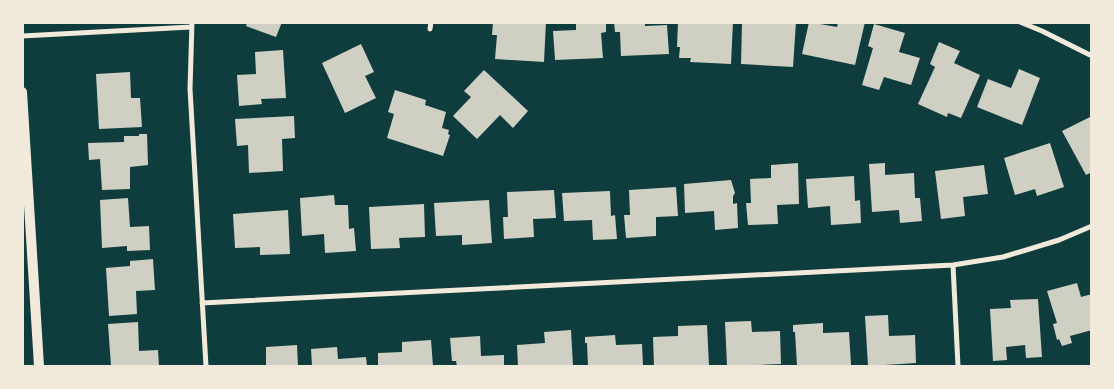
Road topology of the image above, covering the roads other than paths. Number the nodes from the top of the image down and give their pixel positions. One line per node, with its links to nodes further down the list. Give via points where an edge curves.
1 (1020, 22): 4 (street)
2 (191, 25): 3 (street); 8 (street, via 190,89)
3 (22, 36)
4 (1092, 56)
5 (22, 92): 9 (main road)
6 (1092, 226): 7 (street, via 1003,257)
7 (953, 265): 8 (street); 11 (street)
8 (202, 303): 10 (street)
9 (39, 366)
10 (206, 366)
11 (958, 366)

